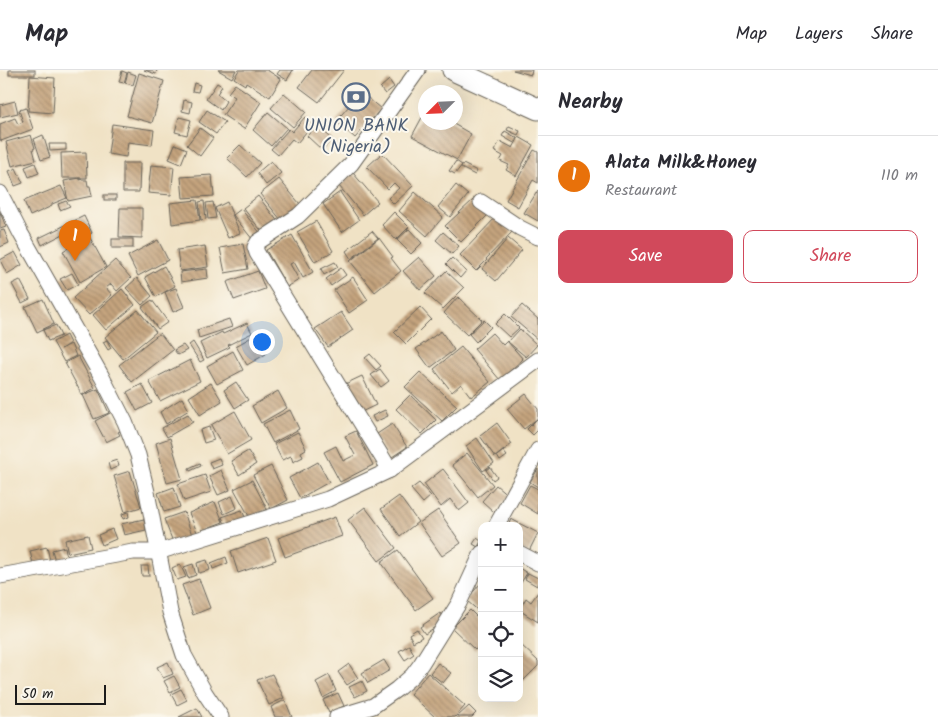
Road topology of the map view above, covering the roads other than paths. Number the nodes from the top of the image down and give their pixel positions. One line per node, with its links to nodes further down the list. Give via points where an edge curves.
1 (418, 70): 9 (street, via 342,174 298,216 255,247)
2 (453, 70): 3 (highway)
3 (538, 109)
4 (0, 193): 11 (street, via 125,422 138,455)
5 (481, 202): 6 (street)
6 (538, 237)
7 (538, 360): 9 (street)
8 (538, 450): 10 (street)
9 (390, 470): 11 (street, via 328,499)
10 (498, 522)
11 (158, 552): 15 (street, via 133,552); 16 (street, via 170,612 184,655)
12 (523, 556): 14 (street)
13 (478, 562): 17 (street, via 459,603 412,676 373,706)
14 (538, 563)
15 (0, 576)
16 (222, 717)
17 (337, 717)

